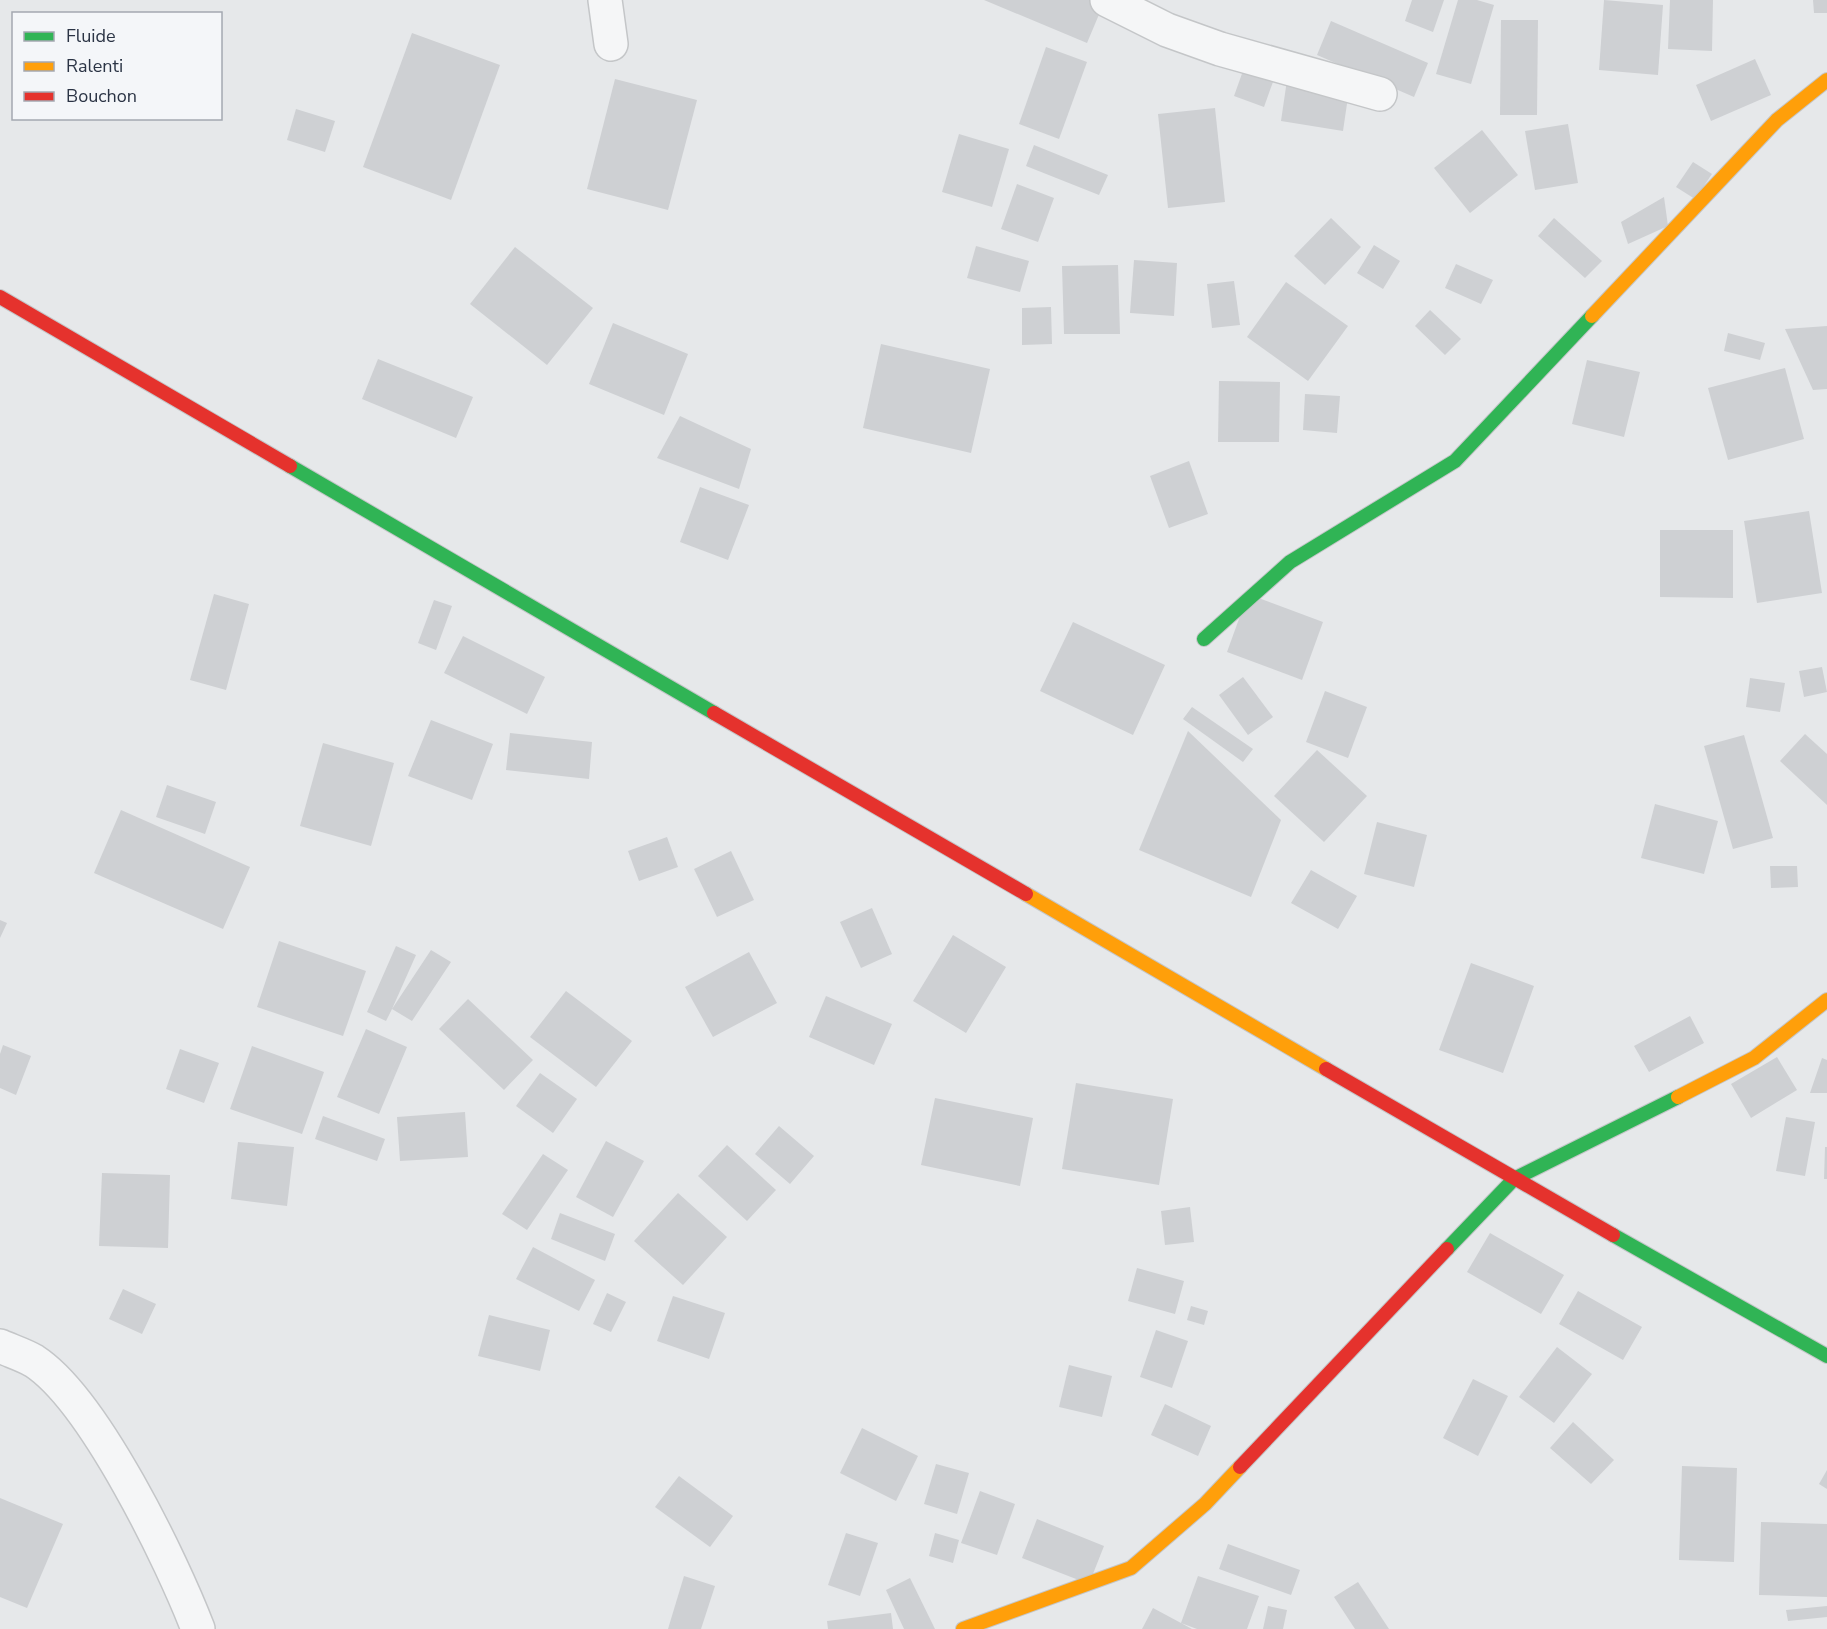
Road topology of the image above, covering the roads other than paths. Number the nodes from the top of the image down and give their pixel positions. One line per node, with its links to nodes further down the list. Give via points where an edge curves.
1 (605, 0): 3 (street)
2 (1107, 0): 5 (street, via 1167,30 1210,45)
3 (611, 44)
4 (1827, 80): 7 (street, via 1777,120 1455,461 1290,562)
5 (1380, 94)
6 (0, 297): 9 (street)
7 (1204, 639)
8 (1827, 1000): 9 (street, via 1754,1058)
9 (1514, 1179): 11 (street); 13 (street, via 1205,1504 1131,1568)
10 (0, 1346): 12 (street, via 34,1361 70,1394 123,1474 185,1594)
11 (1827, 1356)
12 (198, 1629)
13 (963, 1629)

